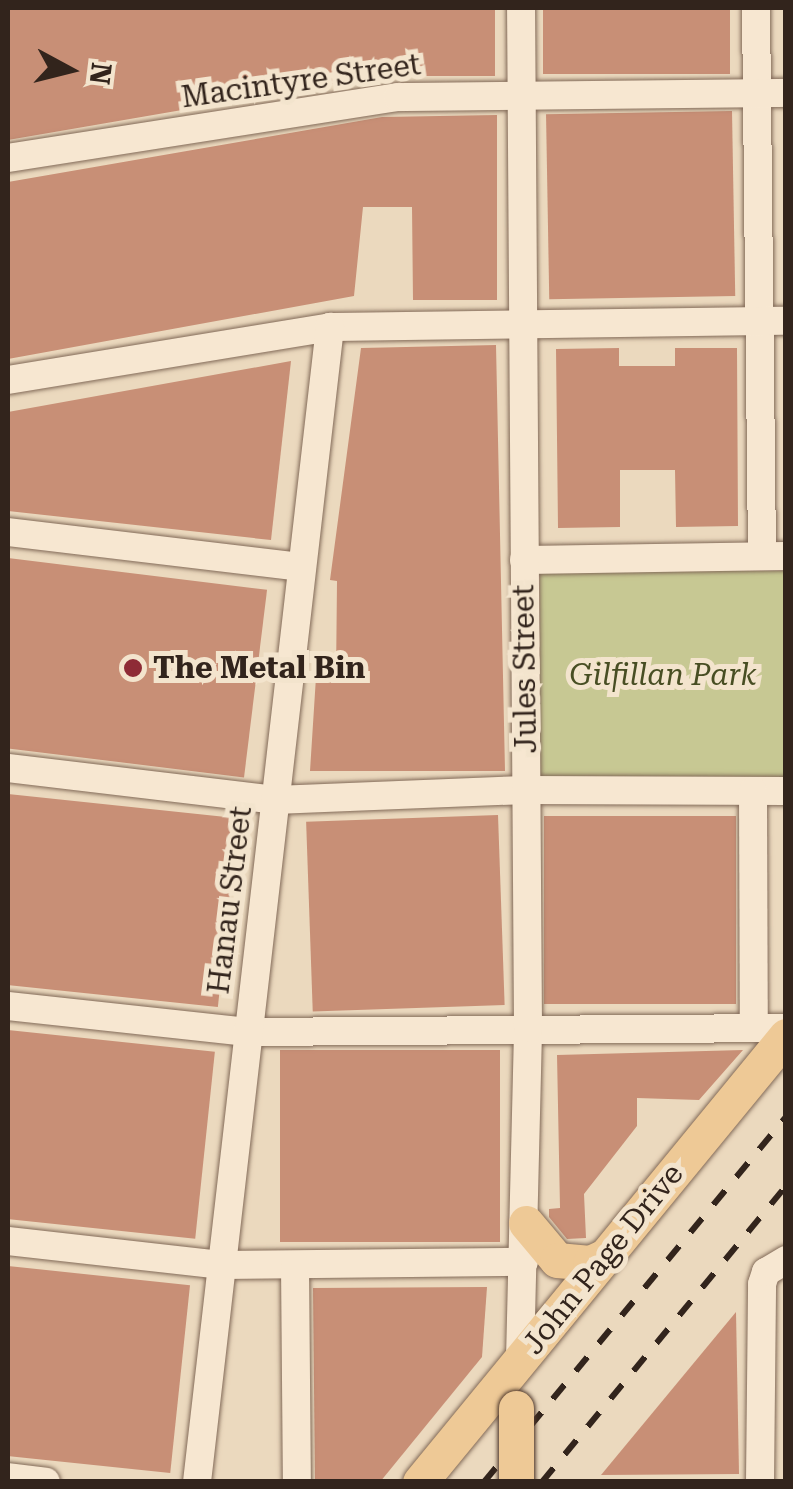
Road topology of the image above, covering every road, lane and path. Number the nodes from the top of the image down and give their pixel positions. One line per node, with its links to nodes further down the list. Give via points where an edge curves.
1 (522, 8): 5 (street, Jules Street)
2 (756, 8): 3 (street)
3 (756, 93): 4 (street, Macintyre Street); 5 (street, Macintyre Street); 7 (street)
4 (786, 93)
5 (521, 96): 6 (street, Macintyre Street, via 366,100); 9 (street, Jules Street)
6 (8, 158)
7 (756, 321): 8 (street); 9 (street); 13 (street)
8 (786, 321)
9 (522, 324): 10 (street); 14 (street, Jules Street)
10 (330, 327): 11 (street); 15 (street, Hanau Street)
11 (8, 380)
12 (8, 532): 15 (street)
13 (774, 556): 14 (street)
14 (524, 560): 17 (street, Jules Street)
15 (302, 567): 20 (street, Hanau Street)
16 (8, 768): 20 (street)
17 (526, 790): 18 (street); 20 (street); 22 (street, Jules Street)
18 (752, 791): 19 (street); 25 (street)
19 (786, 791)
20 (274, 800): 24 (street, Hanau Street)
21 (8, 1006): 24 (street)
22 (528, 1028): 24 (street); 25 (street); 26 (street, Jules Street)
23 (786, 1028): 25 (street)
24 (248, 1032): 30 (street, Hanau Street)
25 (770, 1032): 28 (main road, John Page Drive)
26 (526, 1223): 28 (main road, via 557,1260 590,1263); 29 (street, Jules Street)
27 (8, 1240): 30 (street)
28 (605, 1256): 33 (main road, John Page Drive)
29 (524, 1262): 31 (street); 33 (street, Jules Street)
30 (223, 1265): 31 (street); 36 (street, Hanau Street)
31 (295, 1265): 37 (street)
32 (776, 1266): 41 (street)
33 (509, 1381): 38 (main road, John Page Drive); 39 (main road, Jules Street); 40 (main road, Jules Street, bridge)
34 (8, 1477): 35 (street)
35 (46, 1482)
36 (197, 1482)
37 (297, 1482)
38 (420, 1482)
39 (491, 1482)
40 (516, 1482)
41 (760, 1482)

